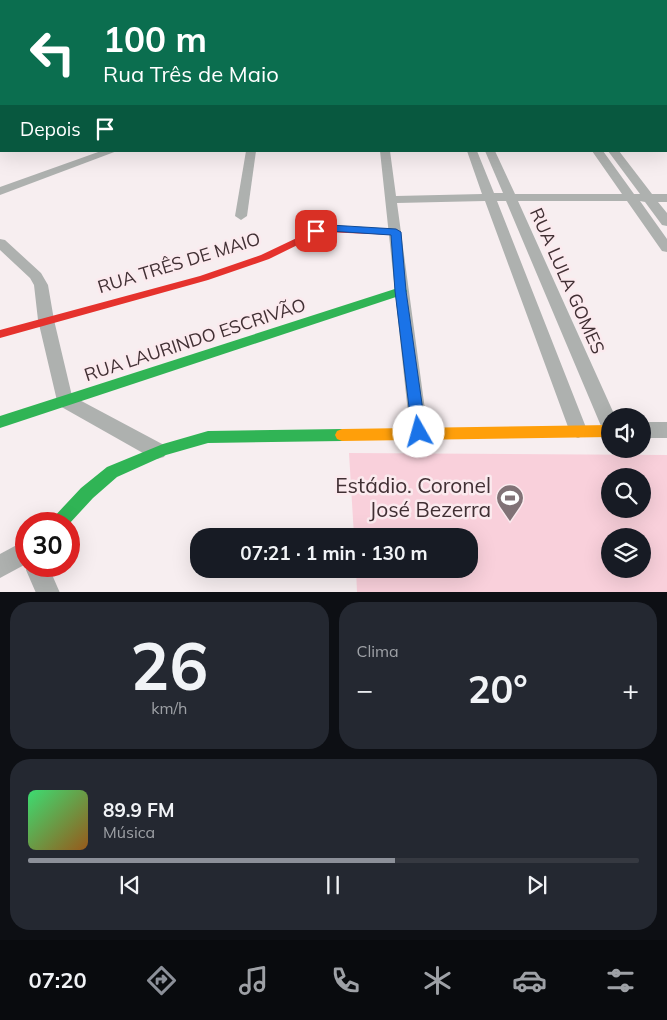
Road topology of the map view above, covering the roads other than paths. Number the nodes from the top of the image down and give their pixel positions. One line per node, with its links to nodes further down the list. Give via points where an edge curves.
1 (109, 152): 8 (street)
2 (251, 152): 15 (street)
3 (385, 152): 14 (street)
4 (472, 152): 9 (street)
5 (490, 152): 10 (street, RUA LULA GOMES)
6 (598, 152): 11 (street)
7 (614, 152): 12 (street)
8 (0, 191)
9 (488, 197): 10 (street); 14 (street); 21 (street)
10 (509, 197): 11 (street); 20 (street, RUA LULA GOMES)
11 (630, 198): 12 (street); 19 (street)
12 (648, 198): 13 (street); 16 (street)
13 (667, 198)
14 (392, 200): 17 (street)
15 (241, 216)
16 (667, 222)
17 (396, 232): 22 (street); 23 (street, RUA TRÊS DE MAIO, via 322,229 265,257 204,278)
18 (0, 243): 23 (street, via 36,276 41,285)
19 (667, 248)
20 (540, 268): 21 (street); 26 (street, RUA LULA GOMES)
21 (515, 269): 28 (street)
22 (401, 291): 25 (street, RUA LAURINDO ESCRIVÃO); 32 (street)
23 (46, 320): 24 (street, RUA TRÊS DE MAIO); 25 (street)
24 (0, 334)
25 (64, 400): 27 (street, RUA LAURINDO ESCRIVÃO); 33 (street)
26 (602, 408)
27 (0, 422)
28 (578, 430): 31 (street); 32 (street)
29 (651, 430): 30 (street)
30 (667, 430)
31 (601, 431)
32 (419, 432): 33 (street, via 208,437)
33 (157, 451): 34 (street, via 119,468)
34 (67, 512)
35 (15, 558): 36 (street)
36 (0, 567)
37 (41, 577): 38 (street)
38 (48, 592)

